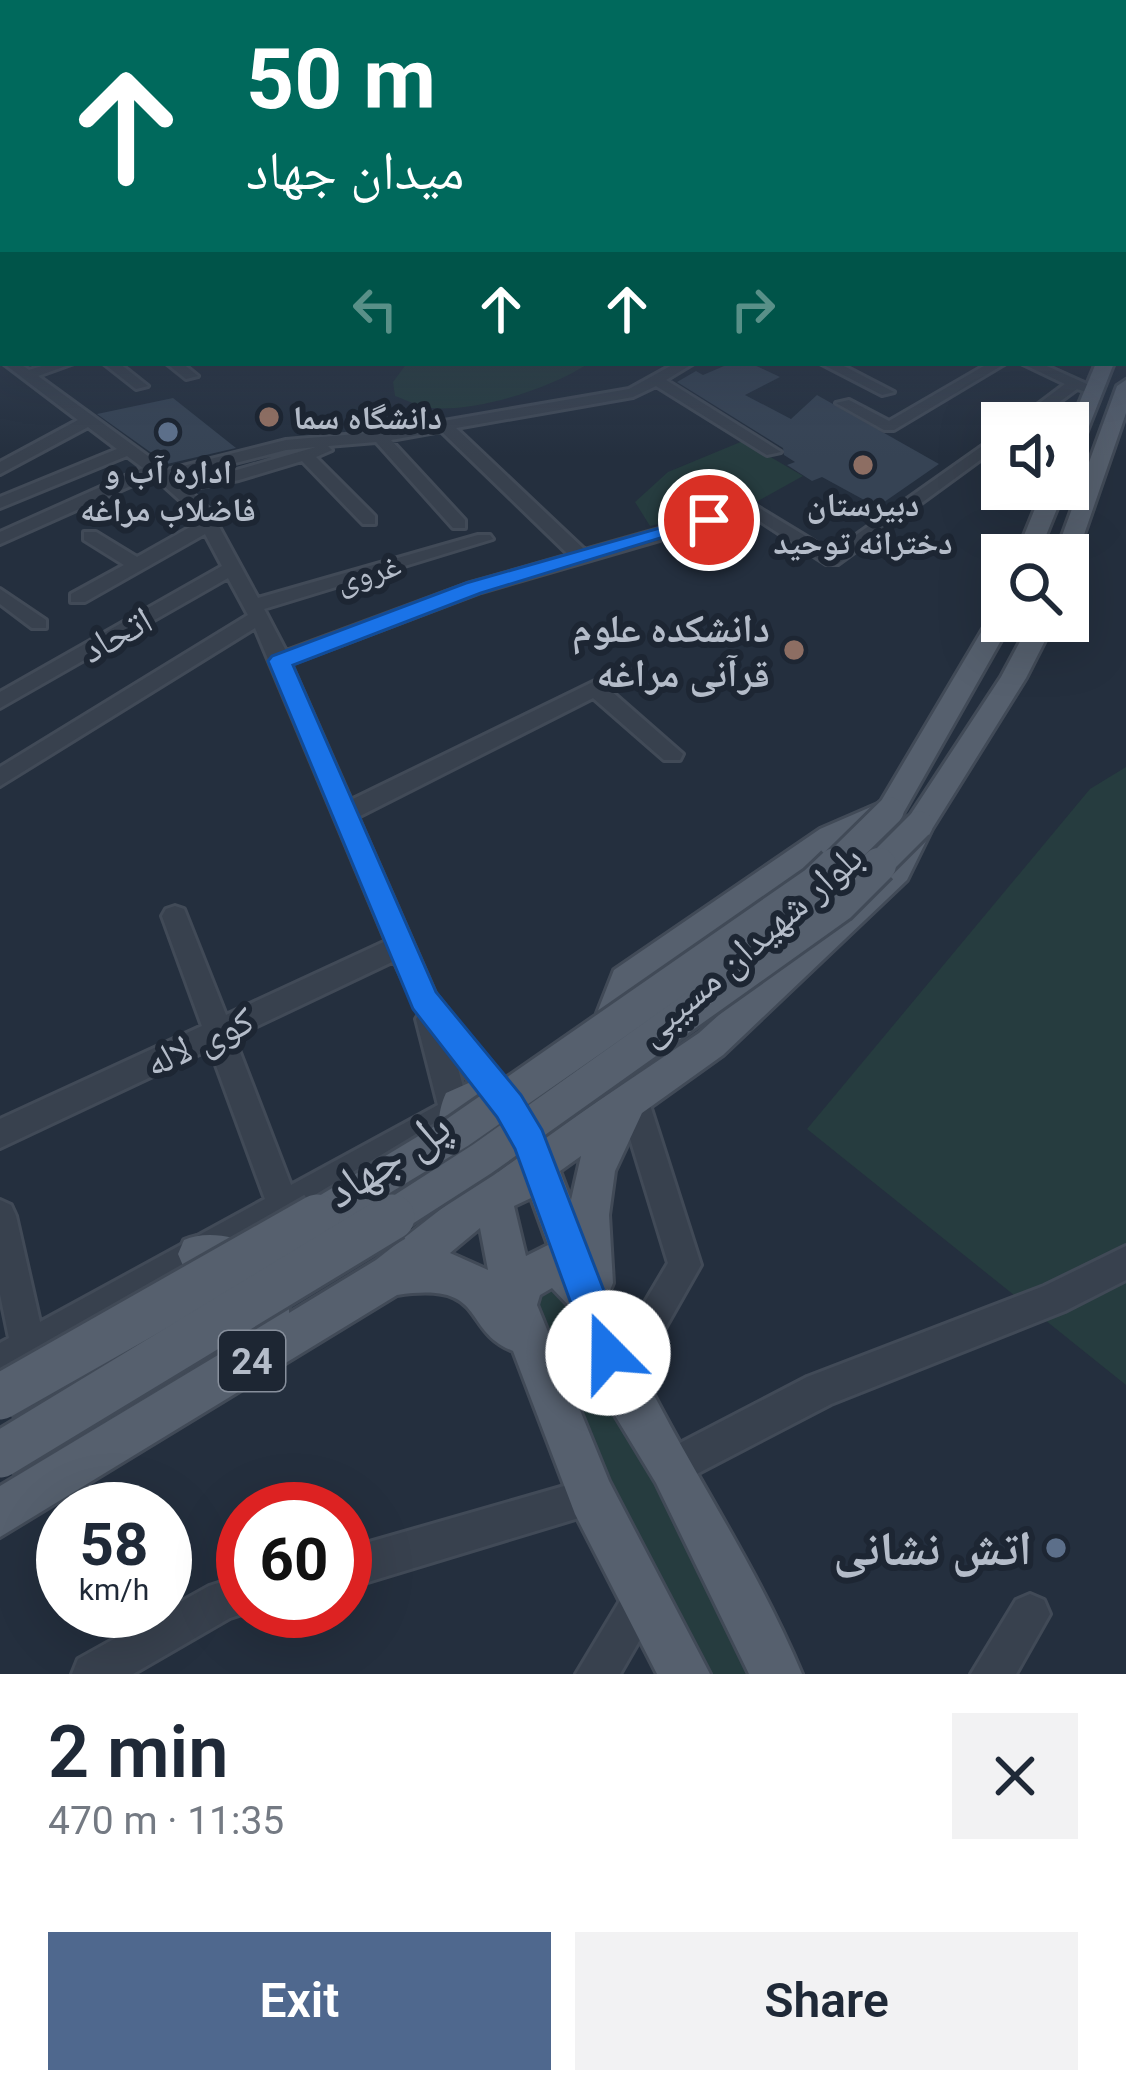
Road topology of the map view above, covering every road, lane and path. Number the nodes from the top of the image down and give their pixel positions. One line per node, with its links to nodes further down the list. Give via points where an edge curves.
1 (14, 366): 10 (street)
2 (57, 366): 10 (street)
3 (114, 366): 13 (street)
4 (176, 366): 11 (street)
5 (681, 366): 12 (street)
6 (833, 366): 15 (street)
7 (994, 366): 19 (street, via 889,427)
8 (1035, 366): 14 (street)
9 (1102, 366): 14 (main road)
10 (27, 375): 20 (street)
11 (191, 376)
12 (658, 381): 21 (street); 25 (street)
13 (141, 386)
14 (1085, 387): 17 (street); 18 (main road)
15 (887, 392)
16 (1124, 397): 34 (main road)
17 (1058, 402)
18 (1081, 402)
19 (844, 403)
20 (88, 421): 24 (street); 28 (street)
21 (445, 426): 22 (street); 38 (street)
22 (380, 437): 23 (street); 33 (street)
23 (343, 442): 27 (street); 29 (street, via 286,445)
24 (128, 450): 29 (street); 30 (street)
25 (773, 452)
26 (981, 452): 38 (street, via 832,560 751,508)
27 (307, 457): 29 (street); 31 (street)
28 (0, 469)
29 (164, 477): 32 (street); 36 (street)
30 (2, 502)
31 (369, 520)
32 (208, 524): 39 (street); 40 (street)
33 (459, 524)
34 (1074, 534)
35 (90, 536): 39 (street)
36 (0, 539)
37 (484, 539): 43 (street, غروی)
38 (582, 556): 47 (street)
39 (137, 565): 42 (street)
40 (233, 568): 43 (street); 48 (street, اتحاد)
41 (0, 595): 44 (street)
42 (79, 598)
43 (256, 612): 47 (street); 50 (street, غروی)
44 (39, 624)
45 (989, 642): 52 (main road, بلوار شهیدان مسیبی)
46 (1032, 642): 52 (main road, بلوار شهیدان مسیبی)
47 (280, 661): 51 (street)
48 (0, 701)
49 (672, 754): 51 (street, via 595,688)
50 (0, 778)
51 (345, 813): 54 (street)
52 (904, 818): 57 (main road, بلوار شهیدان مسیبی, via 896,872); 57 (main road, via 831,838 626,980 614,1013 633,1047 674,1060); 67 (main road, پل جهاد, bridge, via 458,1132); 77 (main road, پل جهاد, bridge, via 839,904 482,1159)
53 (175, 916): 56 (street)
54 (399, 947): 55 (street); 56 (street, کوی لاله)
55 (424, 1000): 58 (street); 60 (street)
56 (218, 1032): 61 (street, کوی لاله); 64 (street)
57 (711, 1043): 59 (main road, بلوار شهیدان مسیبی)
58 (495, 1093): 60 (main road, via 474,1094); 62 (main road)
59 (633, 1099): 62 (main road, بلوار شهیدان مسیبی); 74 (main road, via 595,1160 591,1192 592,1282); 74 (street, via 685,1265)
60 (455, 1112): 63 (main road, via 454,1131); 64 (street)
61 (0, 1135)
62 (538, 1164): 63 (main road, 24, via 516,1186); 70 (main road)
63 (492, 1193): 69 (main road, 24); 71 (main road)
64 (284, 1208): 66 (street)
65 (0, 1216): 72 (street)
66 (198, 1254): 67 (main road); 72 (street)
67 (242, 1262): 73 (main road, via 268,1286 268,1321); 76 (main road, پل جهاد, bridge)
68 (1126, 1262): 78 (street, via 820,1390)
69 (391, 1275): 73 (main road, 24); 75 (main road, via 459,1274 493,1300)
70 (584, 1294): 71 (main road, via 550,1265 524,1281); 74 (main road)
71 (516, 1305): 75 (main road)
72 (14, 1355)
73 (248, 1363): 80 (main road, 24)
74 (613, 1365): 78 (main road)
75 (542, 1371): 79 (main road)
76 (0, 1396)
77 (0, 1455)
78 (672, 1467): 88 (main road)
79 (592, 1497): 81 (street); 82 (main road)
80 (0, 1514)
81 (372, 1561)
82 (644, 1598): 86 (street); 87 (main road)
83 (216, 1605): 85 (street)
84 (1030, 1615): 89 (street)
85 (93, 1674)
86 (597, 1674)
87 (684, 1674)
88 (776, 1674)
89 (992, 1674)

